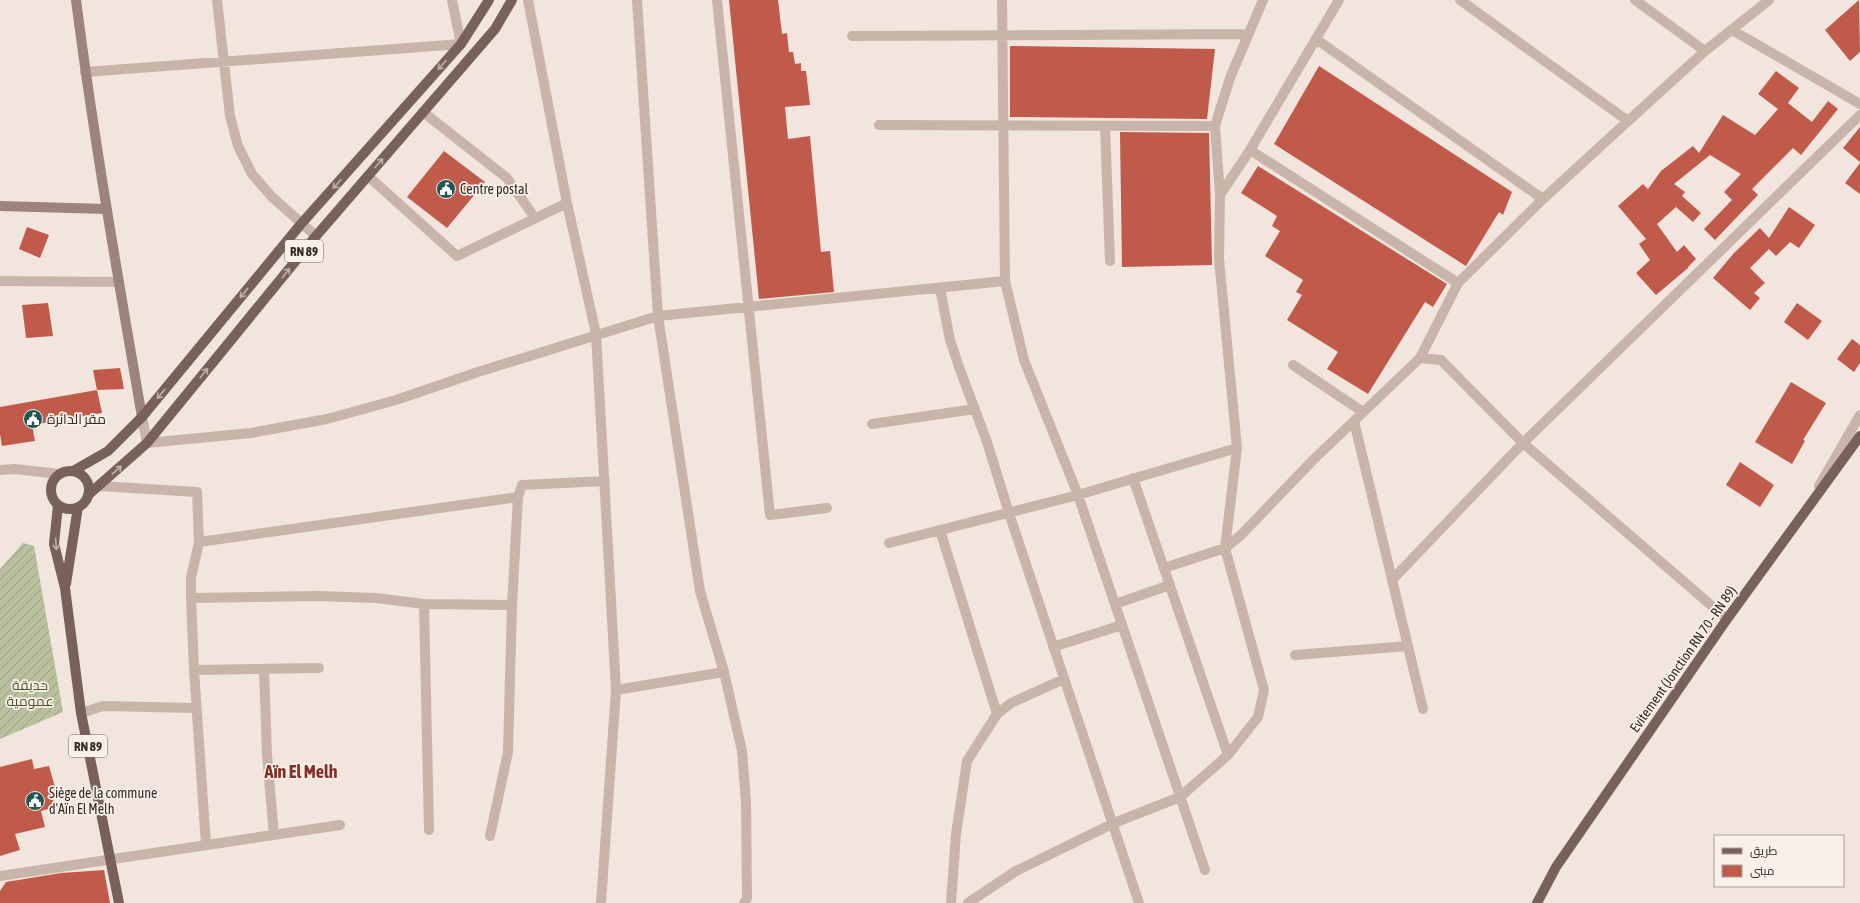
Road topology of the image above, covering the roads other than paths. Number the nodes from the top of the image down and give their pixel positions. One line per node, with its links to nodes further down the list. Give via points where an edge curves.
1 (76, 0): 23 (street)
2 (217, 0): 22 (street)
3 (452, 0): 20 (street)
4 (489, 0): 20 (main road, RN 89)
5 (512, 0): 25 (main road, RN 89, via 495,29)
6 (528, 0): 36 (street)
7 (637, 0): 49 (street)
8 (717, 0): 48 (street)
9 (1002, 0): 17 (street)
10 (1263, 0): 16 (street)
11 (1339, 0): 19 (street)
12 (1460, 0): 27 (street)
13 (1635, 0): 21 (street)
14 (1769, 0): 15 (street)
15 (1732, 30): 21 (street); 24 (street)
16 (1248, 34): 17 (street); 31 (street, via 1230,78)
17 (1002, 35): 18 (street); 29 (street)
18 (852, 36)
19 (1316, 39): 32 (street); 35 (street)
20 (461, 44): 22 (street); 40 (main road, RN 89, one-way to 40)
21 (1705, 51): 27 (street)
22 (225, 63): 23 (street); 40 (street, via 230,116 238,146 252,174)
23 (85, 72): 38 (street)
24 (1860, 104)
25 (423, 112): 33 (main road, RN 89, one-way to 25); 39 (street, via 507,178)
26 (1860, 115): 61 (street)
27 (1628, 121): 35 (street)
28 (879, 125): 29 (street)
29 (1003, 125): 30 (street); 44 (street)
30 (1105, 126): 31 (street); 42 (street)
31 (1215, 126): 34 (street)
32 (1250, 150): 34 (street); 46 (street)
33 (368, 176): 39 (street, via 457,256); 41 (main road, RN 89)
34 (1220, 196): 62 (street, via 1219,259)
35 (1543, 199): 46 (street)
36 (567, 203): 39 (street); 50 (street)
37 (0, 206): 38 (street)
38 (106, 209): 45 (street)
39 (535, 218)
40 (301, 224): 41 (street); 56 (main road, RN 89, one-way to 56)
41 (316, 236): 60 (main road, RN 89, one-way to 41)
42 (1110, 261)
43 (0, 281): 45 (street)
44 (1005, 281): 47 (street); 70 (street, via 1024,360)
45 (119, 282): 56 (street)
46 (1458, 283): 51 (street)
47 (940, 288): 48 (street); 53 (street, via 950,340)
48 (748, 307): 49 (street); 74 (street, via 770,515)
49 (658, 316): 50 (street); 97 (street, via 700,590)
50 (596, 334): 60 (street, via 396,400 327,419 252,433); 67 (street)
51 (1420, 358): 54 (street); 61 (street, via 1441,360)
52 (1293, 365): 54 (street)
53 (975, 409): 58 (street); 75 (street)
54 (1363, 412): 57 (street)
55 (1860, 415): 76 (street)
56 (142, 417): 60 (street); 64 (main road, RN 89, via 108,451)
57 (1354, 421): 80 (street); 82 (street)
58 (872, 424)
59 (1860, 436): 76 (main road, Evitement (Jonction RN 70 - RN 89))
60 (147, 443): 68 (main road, RN 89, one-way to 60)
61 (1522, 443): 82 (street); 89 (street)
62 (1237, 448): 66 (street); 80 (street)
63 (0, 470): 65 (street, via 15,469)
64 (73, 471): 65 (main road); 69 (main road, via 79,473 87,483)
65 (59, 474): 72 (main road, via 54,480 51,493)
66 (1133, 478): 70 (street); 81 (street)
67 (605, 481): 71 (street, via 522,485); 99 (street)
68 (99, 486): 69 (main road, RN 89); 78 (street, via 197,492)
69 (88, 495): 73 (main road)
70 (1078, 495): 75 (street); 87 (street)
71 (518, 497): 78 (street); 88 (street)
72 (58, 505): 73 (main road, via 68,509); 84 (main road, RN 89, one-way to 84, via 54,544)
73 (78, 507): 84 (main road, RN 89)
74 (827, 508)
75 (1009, 513): 77 (street); 92 (street)
76 (1801, 517): 89 (main road, Evitement (Jonction RN 70 - RN 89))
77 (940, 530): 79 (street); 103 (street)
78 (199, 542): 85 (street, via 191,578)
79 (889, 543)
80 (1225, 548): 81 (street); 104 (street, via 1264,690 1258,717)
81 (1164, 568): 83 (street)
82 (1392, 580): 91 (street)
83 (1170, 585): 87 (street); 104 (street)
84 (66, 588): 102 (main road, RN 89)
85 (191, 598): 86 (street, via 317,596 376,598); 96 (street)
86 (424, 604): 88 (street); 108 (street)
87 (1115, 604): 90 (street)
88 (512, 605): 110 (street, via 508,752)
89 (1727, 619): 121 (main road, Evitement (Jonction RN 70 - RN 89), via 1556,866)
90 (1122, 625): 92 (street); 105 (street)
91 (1408, 646): 93 (street); 101 (street)
92 (1053, 647): 98 (street)
93 (1295, 655)
94 (319, 668): 95 (street)
95 (264, 669): 96 (street); 109 (street, via 266,755)
96 (194, 670): 100 (street)
97 (724, 672): 99 (street); 117 (street, via 742,751 746,802 747,898)
98 (1064, 679): 103 (street, via 1011,703); 106 (street)
99 (616, 690): 116 (street)
100 (196, 708): 102 (street, via 103,706); 111 (street)
101 (1423, 709)
102 (81, 713): 112 (main road, RN 89)
103 (997, 714): 118 (street, via 968,761 956,834)
104 (1228, 755): 105 (street)
105 (1180, 797): 106 (street); 113 (street)
106 (1114, 823): 119 (street, via 1016,871); 120 (street)
107 (340, 825): 109 (street)
108 (429, 830)
109 (274, 835): 111 (street)
110 (490, 836)
111 (206, 845): 112 (street)
112 (110, 859): 114 (street); 115 (main road, RN 89)
113 (1205, 870)
114 (0, 876)
115 (119, 903)
116 (601, 903)
117 (744, 903)
118 (951, 903)
119 (968, 903)
120 (1139, 903)
121 (1537, 903)

